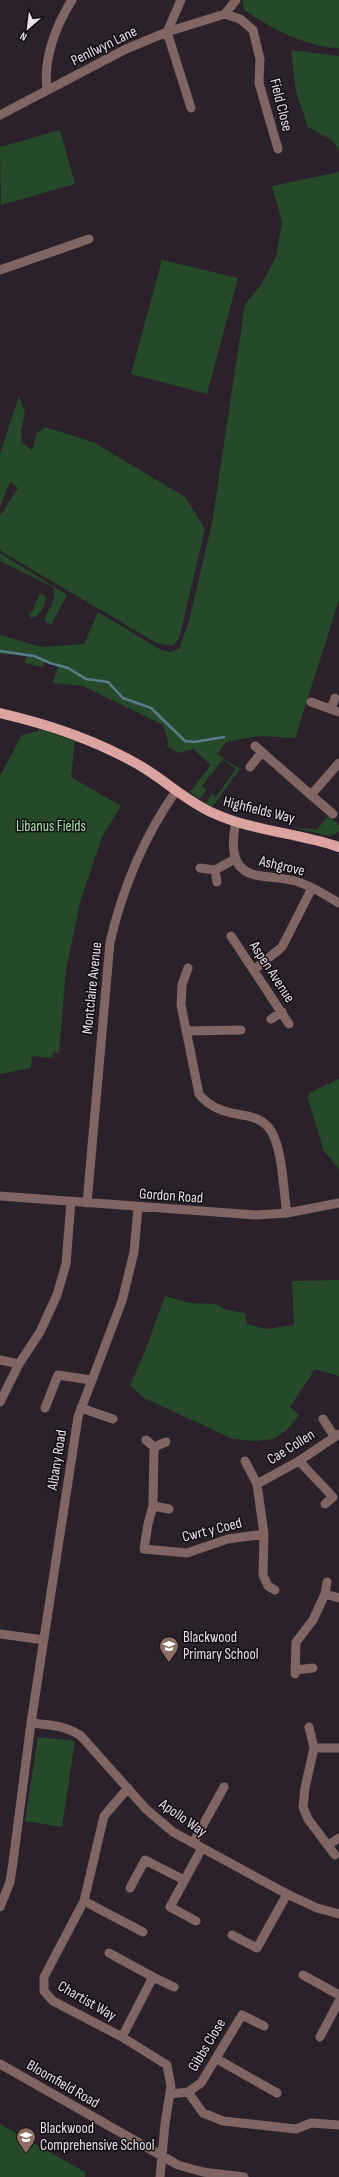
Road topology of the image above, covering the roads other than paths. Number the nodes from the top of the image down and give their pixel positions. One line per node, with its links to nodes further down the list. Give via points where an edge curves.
1 (72, 0): 6 (street, via 63,13 52,44 45,76)
2 (181, 0): 5 (street)
3 (236, 0): 4 (street)
4 (225, 14): 5 (street, Penllwyn Lane); 9 (street, Field Close, via 240,19 253,30 260,59 259,83)
5 (168, 32): 6 (street, Penllwyn Lane, via 126,49); 7 (street)
6 (48, 89): 8 (street, Penllwyn Lane)
7 (191, 108)
8 (0, 115)
9 (278, 149)
10 (90, 239): 11 (street)
11 (0, 270)
12 (335, 698): 14 (street)
13 (311, 702): 14 (street)
14 (335, 711)
15 (0, 713): 20 (main road, Highfields Way, via 90,741 140,765)
16 (254, 746): 17 (street)
17 (262, 752): 19 (street); 21 (street)
18 (339, 764): 21 (street)
19 (250, 767)
20 (176, 791): 23 (main road, Highfields Way, via 211,812); 43 (street, Montclaire Avenue, via 160,813 137,857 119,905 110,942)
21 (311, 795): 22 (street)
22 (333, 814)
23 (236, 822): 24 (main road, Highfields Way, via 299,835); 25 (street, via 232,843)
24 (339, 847)
25 (235, 859): 27 (street); 29 (street, Ashgrove, via 252,874 283,878)
26 (200, 868): 27 (street)
27 (215, 870): 28 (street)
28 (217, 882)
29 (312, 888): 30 (street, Ashgrove); 35 (street, via 282,947)
30 (339, 903)
31 (231, 936): 33 (street, Aspen Avenue)
32 (246, 940): 33 (street)
33 (238, 946): 35 (street, Aspen Avenue)
34 (188, 968): 40 (street, via 181,994)
35 (255, 969): 36 (street, Aspen Avenue)
36 (282, 1012): 37 (street); 38 (street, Aspen Avenue)
37 (271, 1018)
38 (289, 1024)
39 (241, 1030): 40 (street)
40 (186, 1031): 46 (street, via 199,1094 221,1111 249,1116 269,1128 277,1147)
41 (0, 1196): 42 (street, Gordon Road)
42 (71, 1201): 43 (street, Gordon Road); 48 (street, via 66,1264 57,1296 40,1332)
43 (87, 1203): 45 (street, Gordon Road)
44 (339, 1203): 46 (street, Gordon Road)
45 (138, 1208): 46 (street, Gordon Road, via 256,1215); 49 (street, Albany Road, via 134,1252 122,1301)
46 (286, 1213)
47 (0, 1360): 48 (street)
48 (19, 1364): 50 (street)
49 (91, 1380): 51 (street, via 58,1375); 52 (street, Albany Road)
50 (0, 1402)
51 (45, 1408)
52 (81, 1408): 53 (street); 71 (street, Albany Road)
53 (113, 1419)
54 (323, 1419): 55 (street)
55 (337, 1435): 59 (street, Cae Collen)
56 (146, 1440): 58 (street)
57 (166, 1442): 58 (street)
58 (154, 1447): 63 (street, Cwrt y Coed)
59 (299, 1461): 61 (street, Cae Collen); 62 (street, via 333,1496)
60 (245, 1462): 61 (street)
61 (257, 1484): 65 (street)
62 (325, 1504)
63 (153, 1506): 64 (street); 65 (street, Cwrt y Coed, via 140,1548 187,1553 228,1539)
64 (169, 1509)
65 (264, 1534): 67 (street, via 263,1575 268,1586)
66 (327, 1582): 68 (street)
67 (275, 1590)
68 (325, 1594): 69 (street); 72 (street, via 313,1620 296,1642 295,1672)
69 (339, 1598)
70 (0, 1634): 71 (street)
71 (44, 1640): 73 (street, Albany Road)
72 (313, 1668)
73 (31, 1723): 78 (street, Apollo Way, via 59,1725 71,1729 81,1736); 88 (street, Albany Road, via 14,1862 10,1882)
74 (309, 1727): 75 (street)
75 (314, 1748): 76 (street); 81 (street, via 303,1807 308,1819)
76 (339, 1748)
77 (224, 1787): 80 (street)
78 (128, 1788): 80 (street, Apollo Way, via 159,1821); 87 (street, Chartist Way, via 104,1816)
79 (339, 1838): 81 (street)
80 (193, 1843): 82 (street, Apollo Way)
81 (328, 1845): 83 (street)
82 (202, 1848): 84 (street); 86 (street, Apollo Way)
83 (335, 1855)
84 (184, 1880): 85 (street, via 145,1860); 90 (street, via 170,1907)
85 (130, 1888)
86 (287, 1894): 89 (street, Apollo Way, via 317,1908); 92 (street, via 257,1948)
87 (84, 1901): 91 (street); 100 (street, Chartist Way, via 44,1977 44,1991 53,2001)
88 (0, 1907)
89 (339, 1914)
90 (196, 1921)
91 (143, 1932)
92 (232, 1935)
93 (109, 1953): 95 (street)
94 (303, 1975): 97 (street)
95 (153, 1977): 96 (street); 100 (street)
96 (174, 1988)
97 (339, 1995)
98 (339, 2001): 101 (street)
99 (264, 2026): 102 (street, Gibbs Close, via 242,2015)
100 (122, 2037): 106 (street, Chartist Way, via 167,2065 171,2079)
101 (320, 2037)
102 (217, 2059): 104 (street, Gibbs Close, via 201,2083); 105 (street)
103 (0, 2064): 108 (street, Bloomfield Road)
104 (188, 2092): 106 (street, Gibbs Close); 107 (street, via 203,2113 223,2122 296,2129 311,2123)
105 (277, 2093)
106 (170, 2094): 108 (street, Chartist Way)
107 (339, 2125)
108 (162, 2158): 109 (street, Chartist Way); 110 (street, Bloomfield Road, via 191,2170)
109 (160, 2177)
110 (244, 2177)

